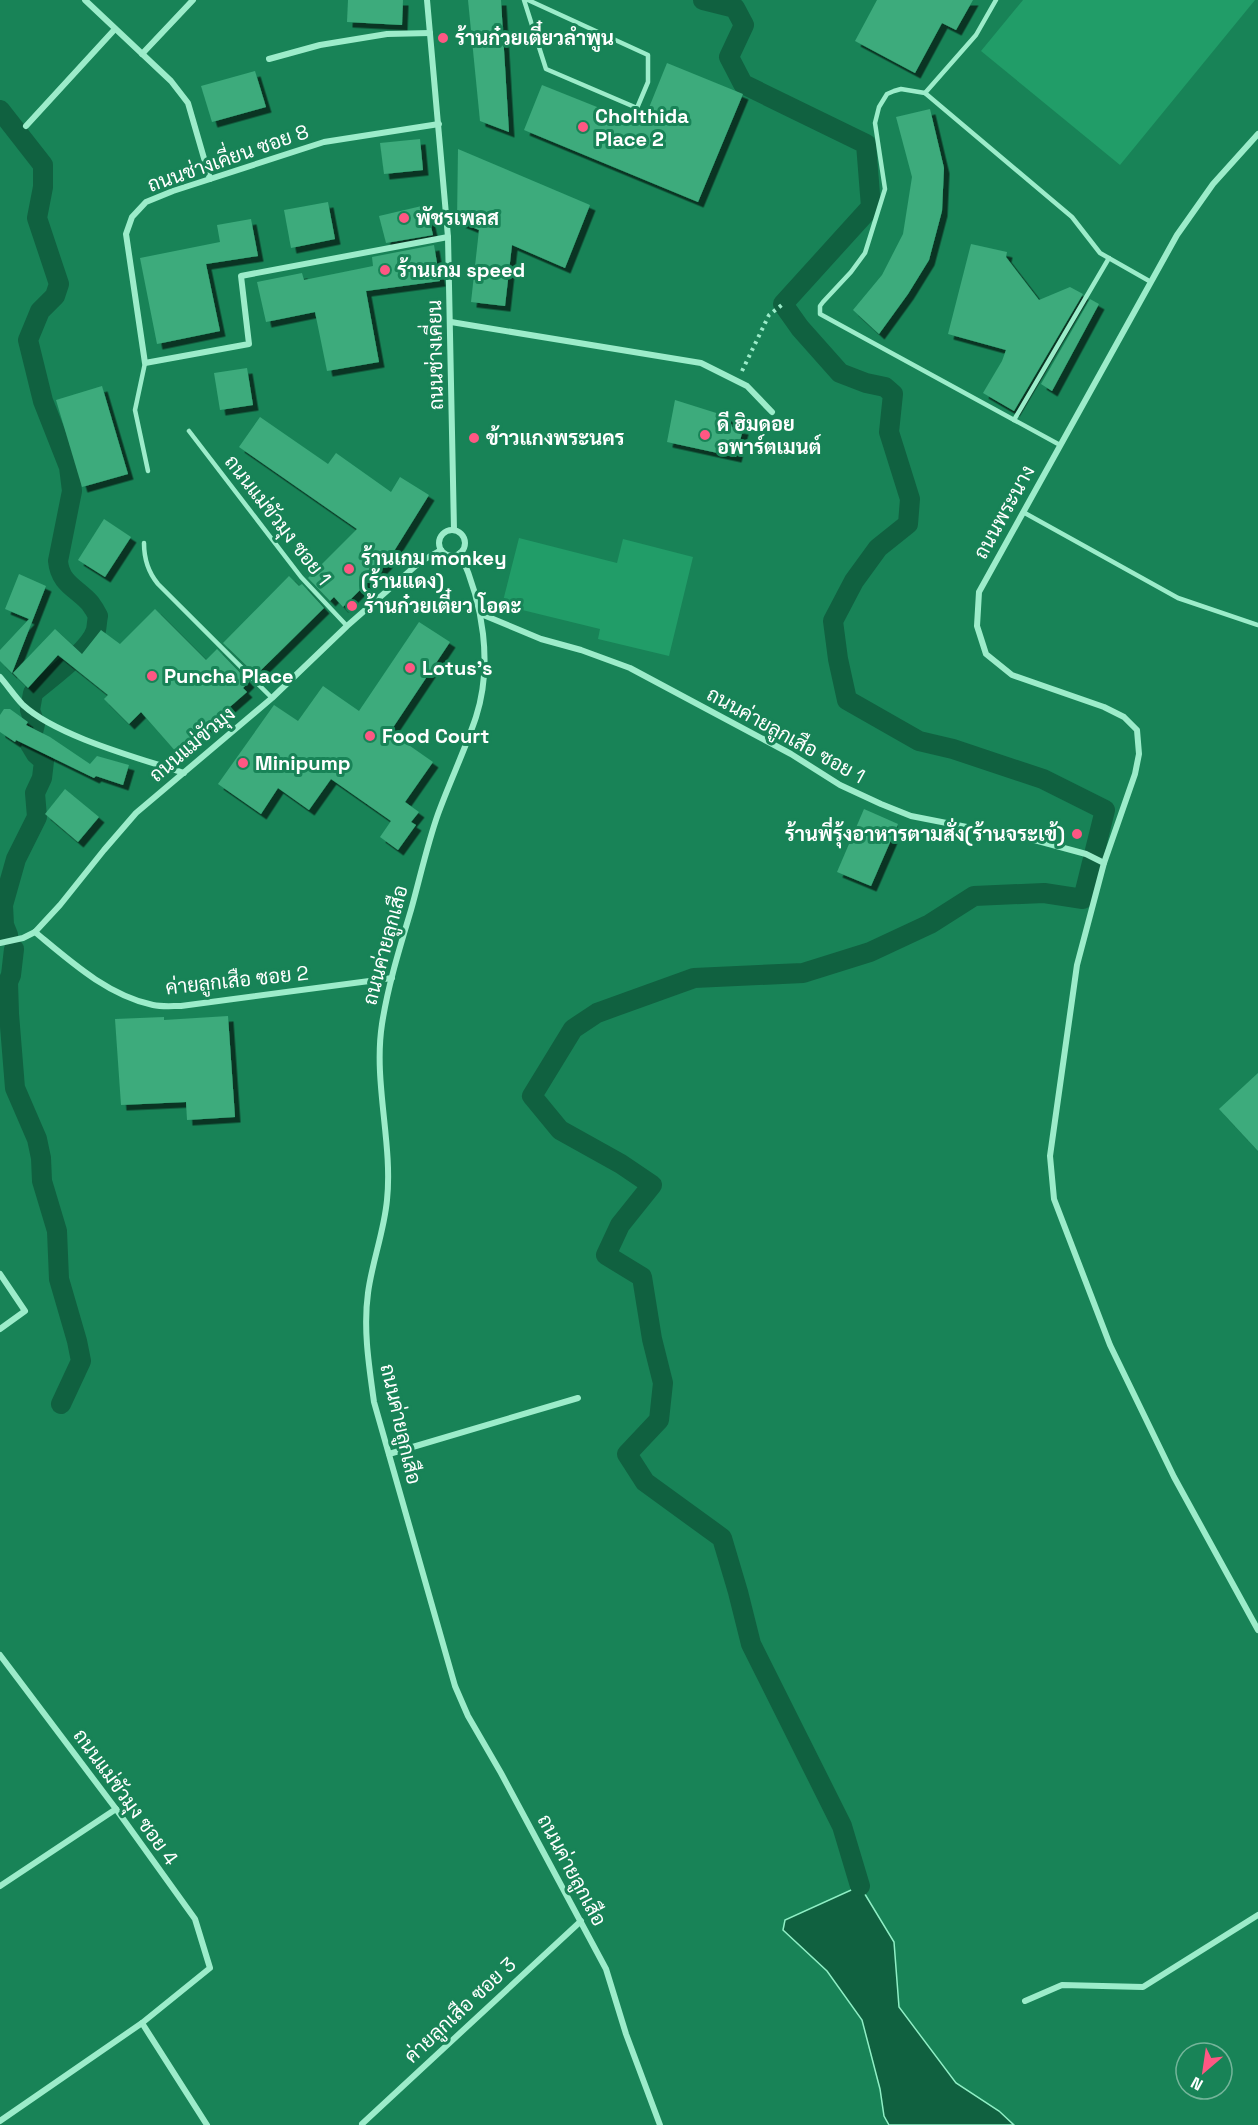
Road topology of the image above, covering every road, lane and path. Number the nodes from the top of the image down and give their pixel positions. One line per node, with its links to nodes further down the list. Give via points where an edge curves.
1 (85, 0): 6 (street)
2 (193, 0): 8 (street)
3 (427, 0): 7 (street, ถนนช่างเคี่ยน)
4 (526, 0): 4 (lane, via 648,55 648,82 637,108 546,69)
5 (996, 0): 10 (lane, via 976,35)
6 (115, 29): 8 (street); 12 (street)
7 (430, 33): 9 (street, via 387,34); 11 (street, ถนนช่างเคี่ยน)
8 (142, 54): 14 (street, via 188,103)
9 (268, 59)
10 (925, 93): 16 (lane, via 1072,217 1100,253); 23 (lane, via 894,91 887,94 879,107 875,123 885,189 865,253 819,311 823,317)
11 (439, 124): 14 (street, ถนนช่างเคี่ยน ซอย 8, via 324,142); 15 (street, ถนนช่างเคี่ยน)
12 (26, 126)
13 (1258, 134): 17 (street, ถนนพระนาง, via 1213,184 1177,235)
14 (210, 179): 20 (street, ถนนช่างเคี่ยน ซอย 8, via 147,202 132,217 126,234)
15 (447, 237): 19 (street, ถนนช่างเคี่ยน); 20 (street, via 241,276 249,344)
16 (1109, 258): 17 (lane); 23 (lane)
17 (1151, 282): 25 (street, ถนนพระนาง)
18 (783, 304): 21 (path, via 769,315)
19 (451, 322): 21 (street, via 701,363); 28 (street, ถนนช่างเคี่ยน)
20 (145, 363): 26 (lane, via 135,410)
21 (737, 381): 22 (street)
22 (772, 412)
23 (1014, 420): 25 (lane)
24 (189, 431): 34 (lane, ถนนแม่ขัวมุง ซอย 1, via 301,577)
25 (1060, 445): 27 (street, ถนนพระนาง)
26 (148, 471)
27 (1023, 512): 33 (lane, via 1178,598); 38 (street, ถนนพระนาง, via 979,592 977,626 986,654 1012,675 1104,707 1124,717 1137,730 1139,753 1135,774)
28 (454, 530): 30 (street, via 442,535); 31 (street, via 465,541)
29 (144, 543): 36 (lane, via 152,577)
30 (441, 550): 31 (street, via 452,556); 34 (street, ถนนแม่ขัวมุง, via 420,562)
31 (460, 553): 32 (street, ถนนค่ายลูกเสือ, via 472,578)
32 (481, 614): 38 (street, ถนนค่ายลูกเสือ ซอย 1, via 541,639 630,668 791,754 840,785 911,816 1038,841); 41 (street, ถนนค่ายลูกเสือ, via 484,661 477,715 438,815)
33 (1258, 625)
34 (347, 626): 36 (street, ถนนแม่ขัวมุง)
35 (0, 677): 37 (street, via 24,706 54,726 111,750)
36 (272, 698): 37 (street, ถนนแม่ขัวมุง)
37 (184, 773): 39 (street, ถนนแม่ขัวมุง, via 136,813)
38 (1104, 863): 46 (street, via 1077,965 1057,1094 1050,1156 1054,1199 1115,1355 1174,1477)
39 (35, 932): 40 (street, ถนนแม่ขัวมุง); 41 (street, ค่ายลูกเสือ ซอย 2, via 102,983 154,1005 181,1006)
40 (0, 943)
41 (392, 978): 45 (street, ถนนค่ายลูกเสือ, via 381,1025 379,1065 387,1201 368,1294 369,1367)
42 (0, 1274): 43 (street, via 25,1311)
43 (0, 1329)
44 (578, 1398): 45 (street)
45 (389, 1454): 51 (street, ถนนค่ายลูกเสือ, via 455,1686)
46 (1258, 1630)
47 (0, 1655): 48 (street, ถนนแม่ขัวมุง ซอย 4)
48 (116, 1809): 49 (street); 53 (street, ถนนแม่ขัวมุง ซอย 4, via 195,1919 210,1968)
49 (0, 1886)
50 (1258, 1915): 52 (street, via 1143,1987 1062,1985)
51 (581, 1921): 55 (street, ค่ายลูกเสือ ซอย 3); 57 (street, ถนนค่ายลูกเสือ, via 606,1970)
52 (1026, 2001)
53 (142, 2023): 54 (street); 56 (street)
54 (0, 2121)
55 (362, 2124)
56 (207, 2125)
57 (660, 2125)

